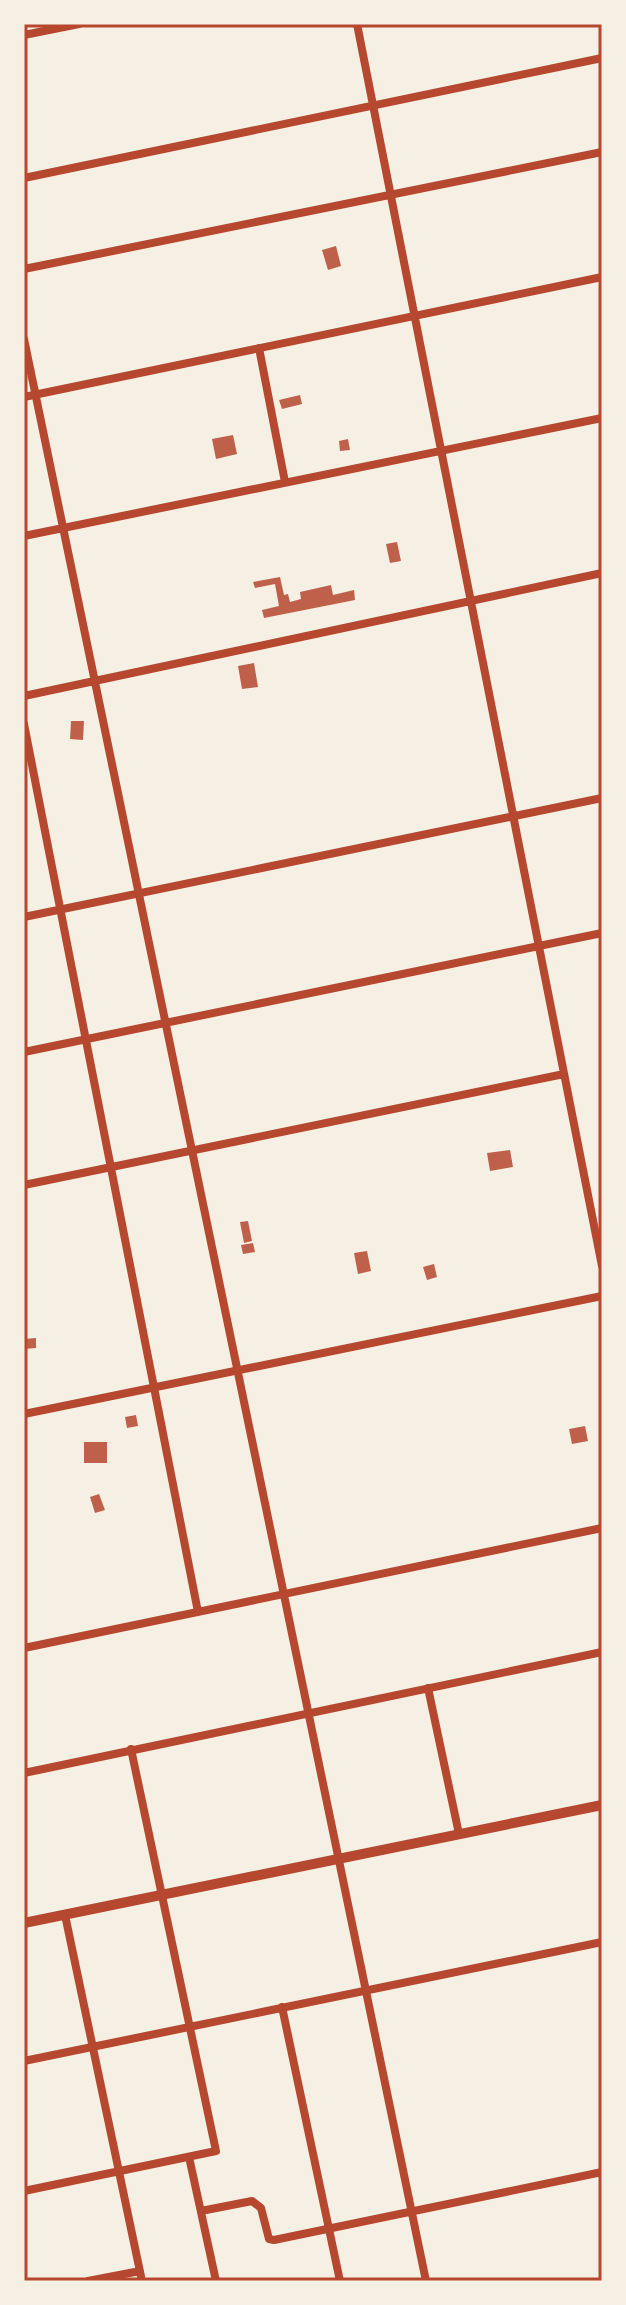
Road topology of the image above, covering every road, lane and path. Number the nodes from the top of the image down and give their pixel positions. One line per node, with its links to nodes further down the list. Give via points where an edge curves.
1 (79, 24): 3 (street)
2 (357, 24): 5 (street)
3 (24, 35)
4 (602, 58): 5 (street)
5 (371, 106): 7 (street); 8 (street)
6 (602, 152): 8 (street)
7 (24, 178)
8 (391, 194): 9 (street); 11 (street)
9 (24, 269)
10 (602, 277): 11 (street)
11 (415, 316): 13 (street); 17 (street)
12 (24, 339): 14 (street)
13 (259, 348): 14 (street); 18 (street)
14 (35, 394): 15 (street); 19 (street)
15 (24, 397)
16 (602, 418): 17 (street)
17 (442, 451): 18 (street); 22 (street)
18 (285, 482): 19 (street)
19 (63, 528): 20 (street); 23 (street)
20 (24, 536)
21 (602, 573): 22 (street)
22 (471, 600): 23 (street); 27 (street)
23 (95, 679): 24 (street); 28 (street)
24 (24, 696)
25 (24, 724): 29 (street)
26 (602, 798): 27 (street)
27 (513, 815): 28 (street); 32 (street)
28 (139, 893): 29 (street); 33 (street)
29 (61, 910): 30 (street); 34 (street)
30 (24, 917)
31 (602, 933): 32 (street)
32 (539, 946): 33 (street); 36 (street)
33 (166, 1023): 34 (street); 37 (street)
34 (86, 1039): 35 (street); 38 (street)
35 (24, 1052)
36 (564, 1074): 37 (street); 40 (street)
37 (192, 1151): 38 (street); 42 (street)
38 (111, 1168): 39 (street); 43 (street)
39 (24, 1185)
40 (602, 1266)
41 (602, 1296): 42 (street)
42 (237, 1370): 43 (street); 46 (street)
43 (154, 1387): 44 (street); 47 (street)
44 (24, 1414)
45 (602, 1528): 46 (street)
46 (284, 1594): 47 (street); 51 (street)
47 (198, 1612): 48 (street)
48 (24, 1648)
49 (602, 1652): 50 (street)
50 (428, 1688): 51 (street); 55 (street)
51 (308, 1712): 52 (street); 56 (street)
52 (131, 1749): 53 (street); 57 (street)
53 (24, 1773)
54 (602, 1805): 55 (street)
55 (459, 1834): 56 (street)
56 (339, 1859): 57 (street); 61 (street)
57 (161, 1896): 58 (street); 63 (street)
58 (65, 1915): 59 (street); 64 (street)
59 (24, 1923)
60 (602, 1942): 61 (street)
61 (366, 1989): 62 (street); 71 (street)
62 (282, 2007): 63 (street); 72 (street)
63 (190, 2027): 64 (street); 66 (street, via 217,2147)
64 (93, 2047): 65 (street); 67 (street)
65 (24, 2061)
66 (189, 2157): 67 (street); 70 (street)
67 (119, 2172): 69 (street); 73 (street)
68 (602, 2172): 71 (street)
69 (24, 2191)
70 (201, 2211): 72 (street, via 252,2201 261,2208 266,2233 274,2240); 75 (street)
71 (412, 2213): 72 (street); 77 (street)
72 (329, 2229): 76 (street)
73 (141, 2276): 74 (street)
74 (88, 2281)
75 (216, 2281)
76 (340, 2281)
77 (426, 2281)

